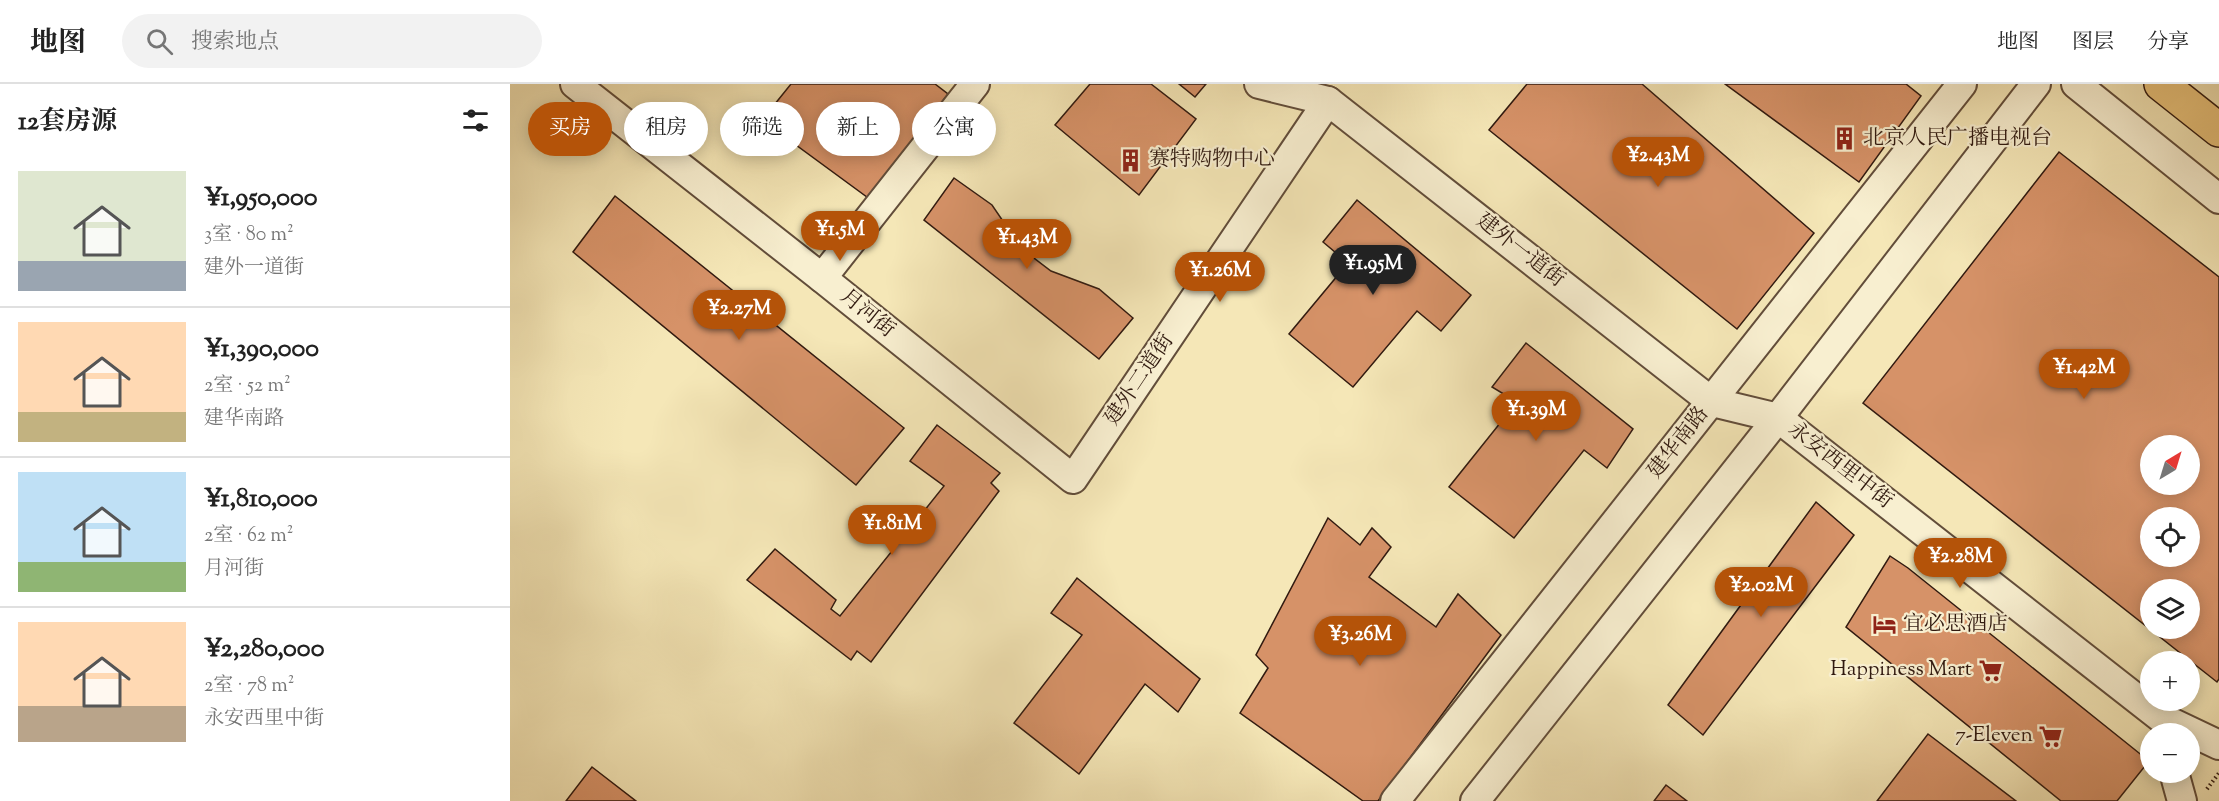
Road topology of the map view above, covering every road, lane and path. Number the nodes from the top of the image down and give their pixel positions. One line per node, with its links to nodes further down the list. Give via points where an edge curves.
1 (575, 84): 11 (street, 月河街)
2 (975, 84): 11 (street)
3 (1259, 84): 8 (street)
4 (1962, 84): 12 (street, 建华南路)
5 (2036, 84): 13 (street)
6 (2076, 84): 10 (street)
7 (2161, 84): 9 (highway)
8 (1328, 101): 12 (street, 建外一道街); 14 (street, 建外二道街)
9 (2219, 130)
10 (2219, 199)
11 (822, 278): 14 (street, 月河街)
12 (1712, 402): 13 (street, 永安西里中街); 19 (street, 建华南路)
13 (1778, 418): 15 (street, 永安西里中街); 20 (street)
14 (1073, 479)
15 (2159, 723)
16 (2200, 738): 17 (street, 永安西里中街)
17 (2219, 745)
18 (2177, 783): 21 (street)
19 (1395, 801)
20 (1474, 801)
21 (2181, 801)

